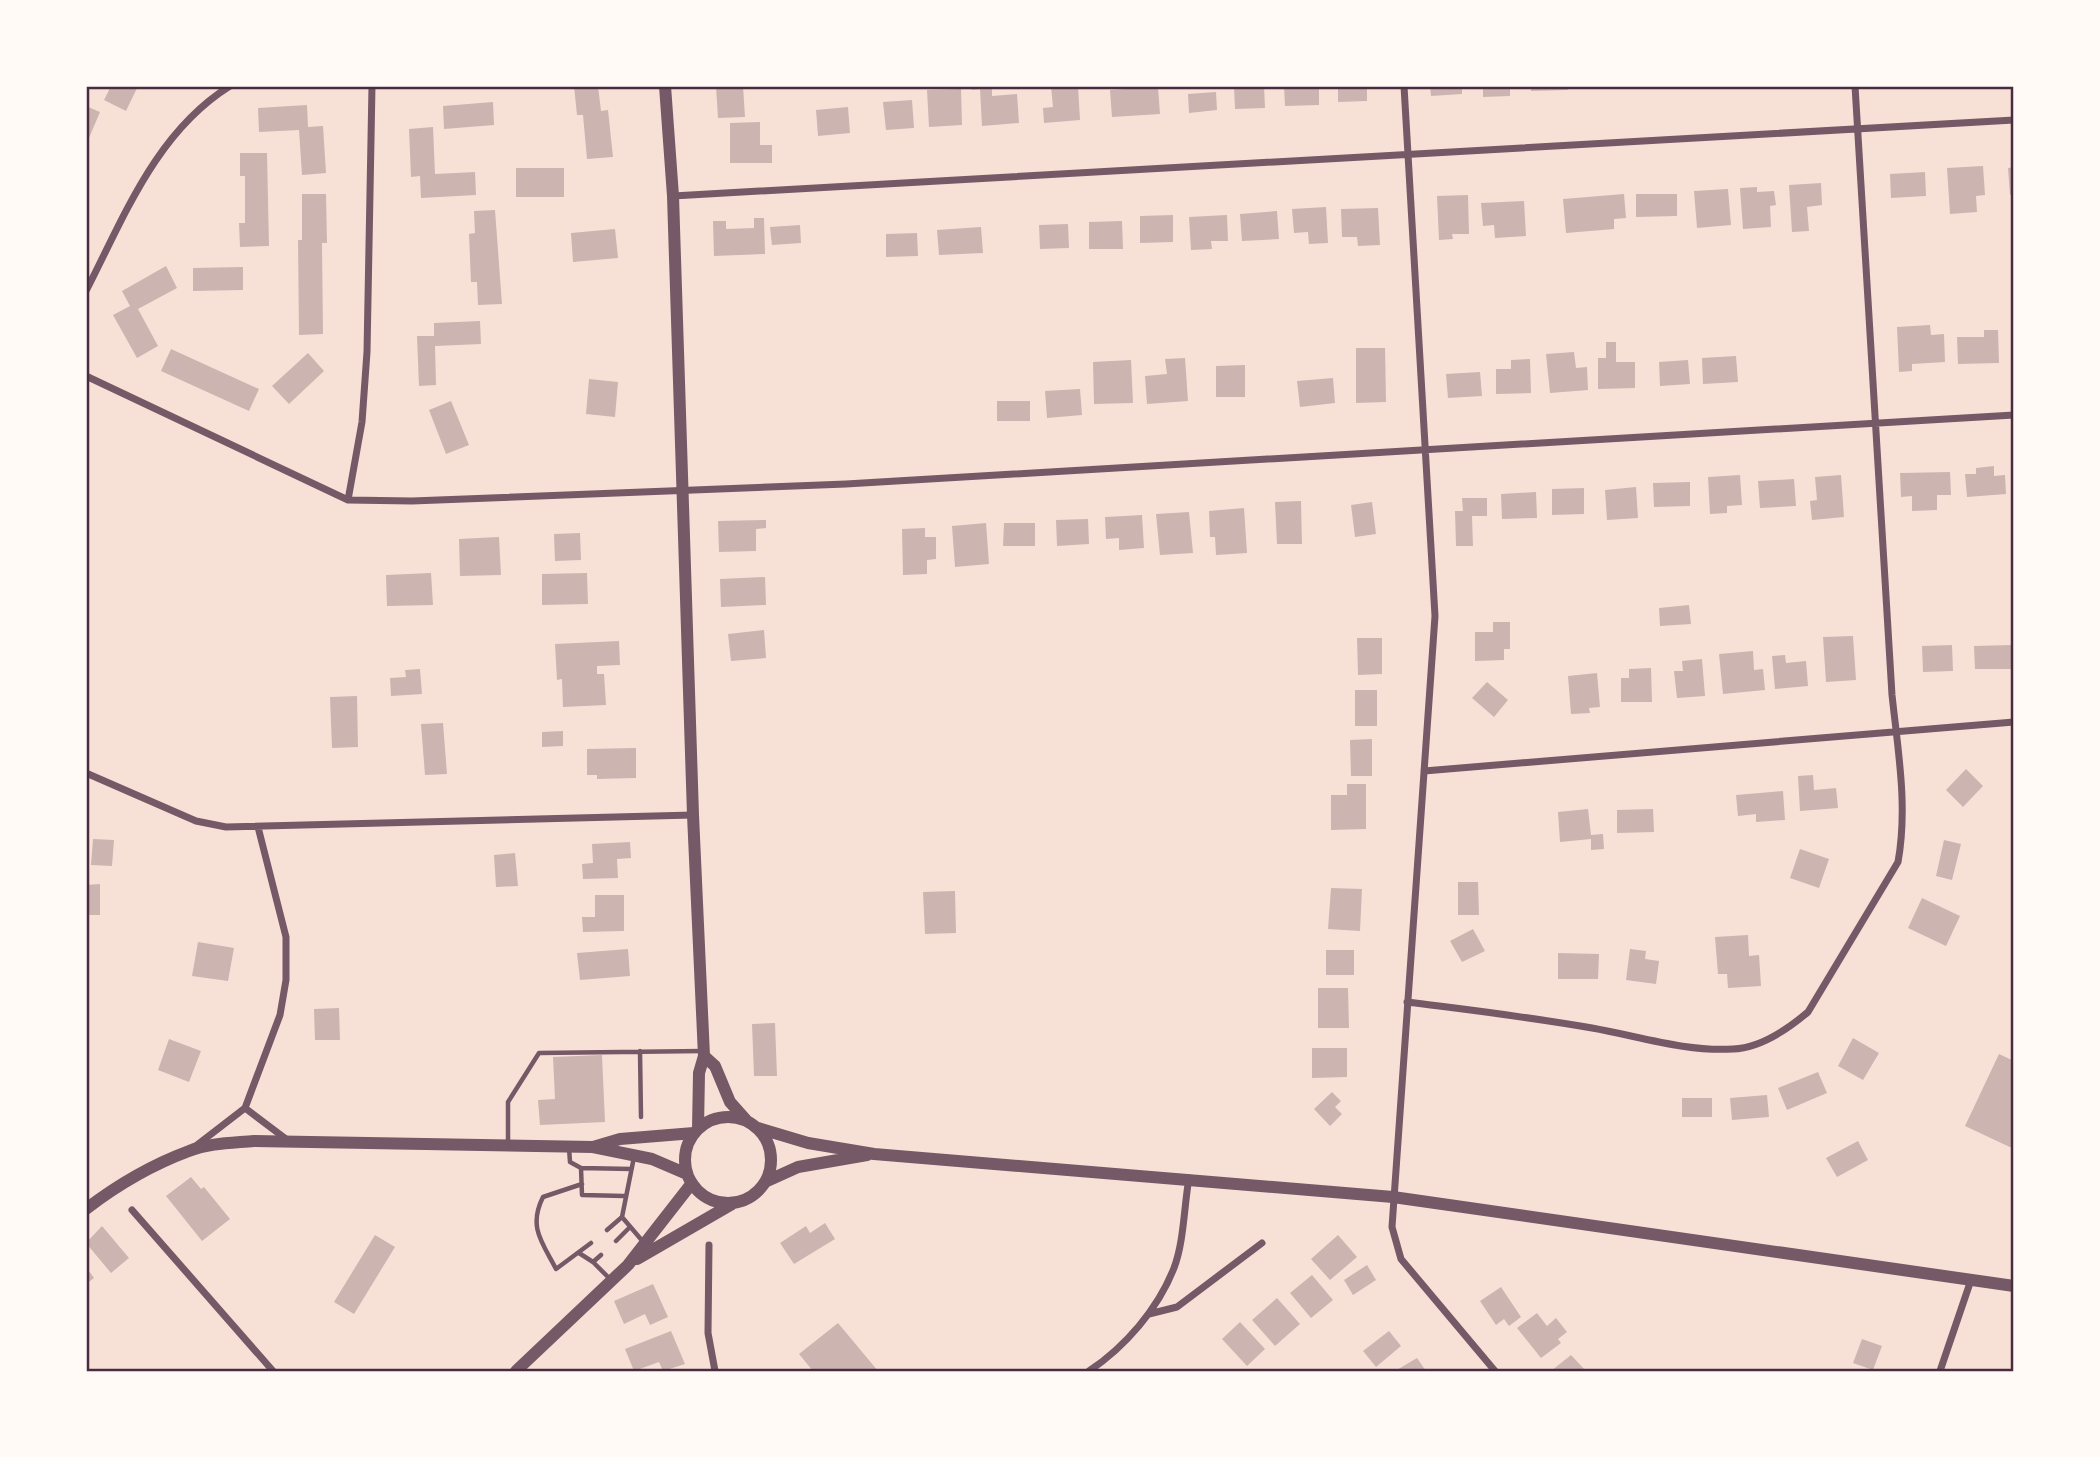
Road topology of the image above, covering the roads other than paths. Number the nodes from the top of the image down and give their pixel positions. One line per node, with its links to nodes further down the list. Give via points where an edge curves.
1 (230, 86): 10 (street, via 191,114 158,157)
2 (372, 86): 16 (street, via 366,364 362,422)
3 (665, 86): 9 (street)
4 (1404, 86): 8 (street)
5 (1855, 86): 7 (street)
6 (2014, 120): 7 (street)
7 (1858, 129): 8 (street); 13 (street)
8 (1408, 154): 9 (street); 14 (street)
9 (673, 196): 15 (street)
10 (86, 291)
11 (86, 376): 16 (street)
12 (2014, 415): 13 (street)
13 (1875, 425): 14 (street); 18 (street)
14 (1425, 450): 15 (street); 19 (street, via 1435,616)
15 (681, 492): 16 (street); 21 (street)
16 (348, 500)
17 (2014, 722): 18 (street)
18 (1896, 732): 19 (street); 23 (street, via 1903,824 1898,862 1808,1012 1791,1027 1735,1049 1689,1047 1547,1020)
19 (1424, 771): 23 (street)
20 (86, 773): 22 (street, via 196,821)
21 (693, 815): 22 (street); 25 (street)
22 (258, 827): 26 (street, via 284,920 286,980 280,1015)
23 (1407, 1002): 44 (street)
24 (640, 1051): 25 (lane); 27 (lane); 32 (lane, via 539,1053 508,1102)
25 (704, 1053): 28 (street, via 715,1066 730,1102); 30 (street)
26 (245, 1108): 31 (street); 35 (street)
27 (641, 1117)
28 (746, 1121): 29 (street); 30 (street, via 721,1118)
29 (758, 1128): 36 (street, via 808,1143); 41 (street, via 772,1153)
30 (696, 1131): 34 (street, via 620,1139); 39 (street, via 686,1153)
31 (288, 1141): 32 (street); 35 (street)
32 (508, 1145): 33 (street)
33 (569, 1146): 34 (street); 38 (lane, via 570,1162)
34 (593, 1147): 37 (street)
35 (191, 1150): 46 (street, via 107,1193)
36 (874, 1154): 40 (street); 41 (street, via 798,1167)
37 (633, 1163): 38 (lane); 39 (street, via 652,1159); 43 (lane)
38 (581, 1168): 42 (lane)
39 (690, 1178): 45 (street, via 705,1196); 54 (street)
40 (1189, 1178): 44 (street); 63 (street, via 1175,1267)
41 (767, 1181): 45 (street, via 758,1192)
42 (582, 1184): 43 (lane, via 582,1195); 56 (lane, via 543,1198 535,1212 536,1230 556,1269)
43 (624, 1196): 48 (lane)
44 (1394, 1197): 60 (street); 70 (street, via 1392,1227 1401,1259)
45 (732, 1204): 59 (street)
46 (86, 1209)
47 (132, 1210): 65 (street)
48 (622, 1217): 49 (lane); 50 (lane)
49 (630, 1227): 51 (lane); 54 (lane)
50 (607, 1230)
51 (616, 1241)
52 (591, 1243): 56 (lane)
53 (1262, 1243): 63 (street, via 1177,1307)
54 (645, 1244): 59 (street)
55 (709, 1245): 67 (street, via 708,1333)
56 (579, 1253): 58 (lane)
57 (601, 1255): 58 (lane)
58 (593, 1262): 61 (lane)
59 (628, 1265): 61 (street)
60 (1971, 1280): 62 (street); 71 (street)
61 (611, 1281): 66 (street)
62 (2014, 1286)
63 (1149, 1314): 64 (street)
64 (1101, 1363): 68 (street); 69 (street)
65 (273, 1371)
66 (516, 1371)
67 (715, 1371)
68 (1089, 1371)
69 (1108, 1371)
70 (1495, 1371)
71 (1940, 1371)

